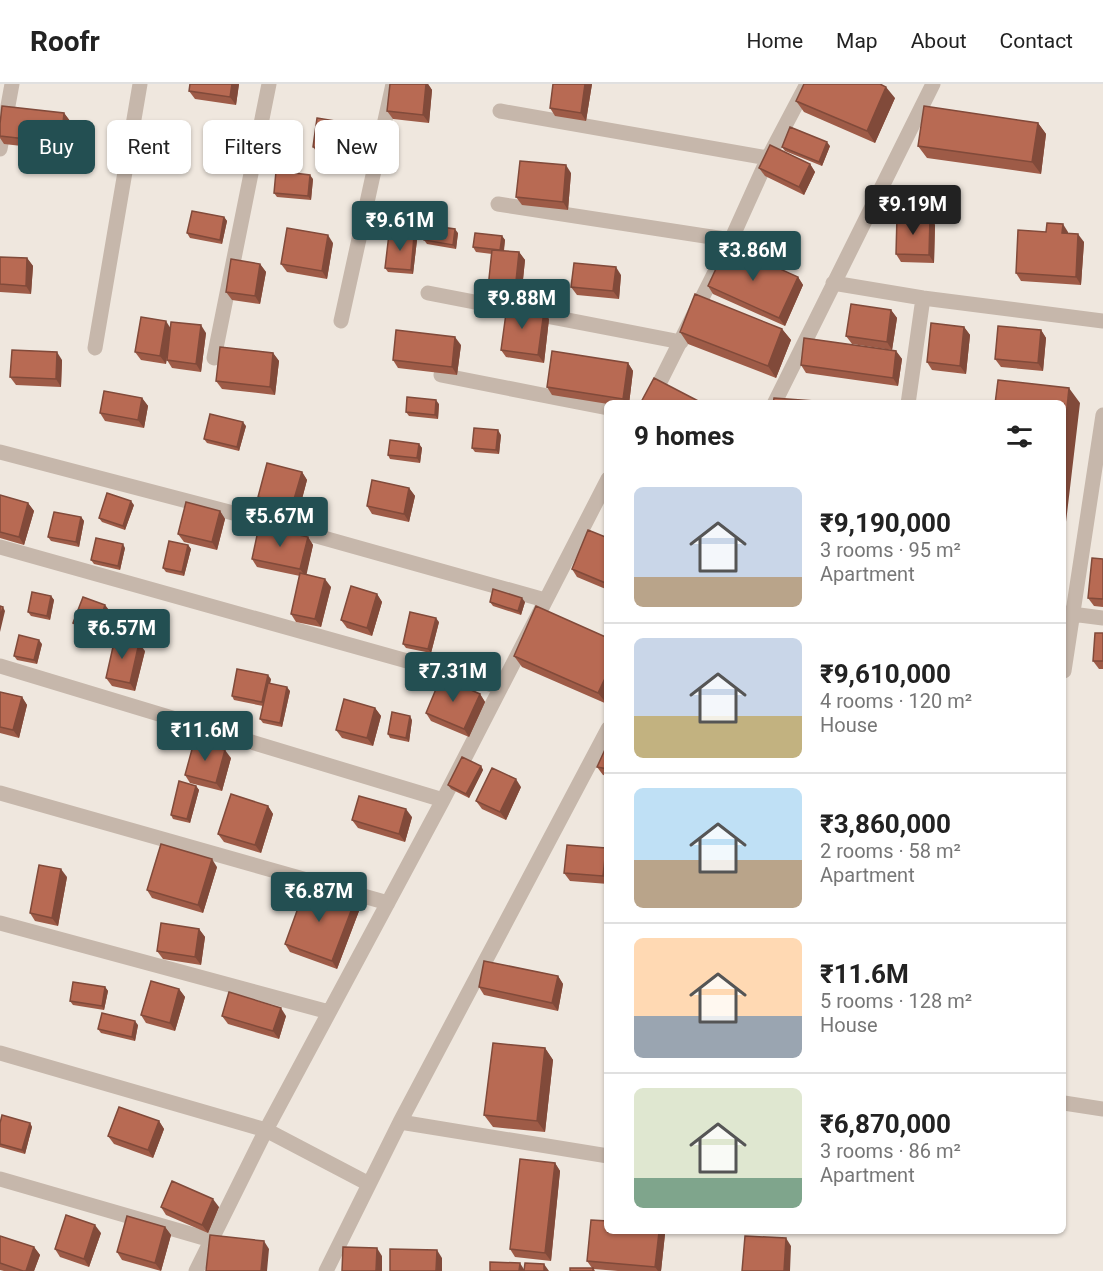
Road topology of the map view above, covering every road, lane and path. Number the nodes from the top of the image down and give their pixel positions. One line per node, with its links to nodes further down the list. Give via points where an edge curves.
1 (12, 84): 8 (street)
2 (141, 84): 18 (street)
3 (269, 84): 19 (street)
4 (393, 84): 15 (street)
5 (807, 84): 9 (street)
6 (933, 84): 12 (street)
7 (500, 111): 9 (street)
8 (0, 149)
9 (768, 158): 11 (street)
10 (498, 204): 11 (street)
11 (731, 240): 17 (street)
12 (833, 283): 14 (street); 22 (street)
13 (428, 293): 17 (street)
14 (922, 298): 16 (street); 23 (street)
15 (341, 321)
16 (1103, 321)
17 (681, 342): 21 (street)
18 (95, 348)
19 (214, 358)
20 (441, 375): 24 (street)
21 (651, 400)
22 (776, 400)
23 (909, 400)
24 (604, 407)
25 (1103, 415): 30 (street)
26 (0, 452): 29 (street)
27 (604, 487): 29 (street)
28 (0, 547): 34 (street)
29 (545, 600): 34 (street)
30 (1068, 613): 31 (street); 32 (street)
31 (1103, 618)
32 (1066, 642)
33 (0, 666): 37 (street)
34 (500, 687): 37 (street)
35 (604, 737): 44 (street)
36 (0, 793): 38 (street)
37 (443, 800): 38 (street)
38 (388, 903): 40 (street)
39 (0, 923): 40 (street)
40 (329, 1012): 45 (street)
41 (0, 1053): 45 (street)
42 (1066, 1103): 43 (street)
43 (1103, 1110)
44 (400, 1122): 46 (street); 48 (street)
45 (266, 1130): 48 (street); 49 (street)
46 (604, 1155)
47 (0, 1179): 49 (street)
48 (369, 1184): 51 (street)
49 (212, 1240): 50 (street)
50 (196, 1271)
51 (326, 1271)

